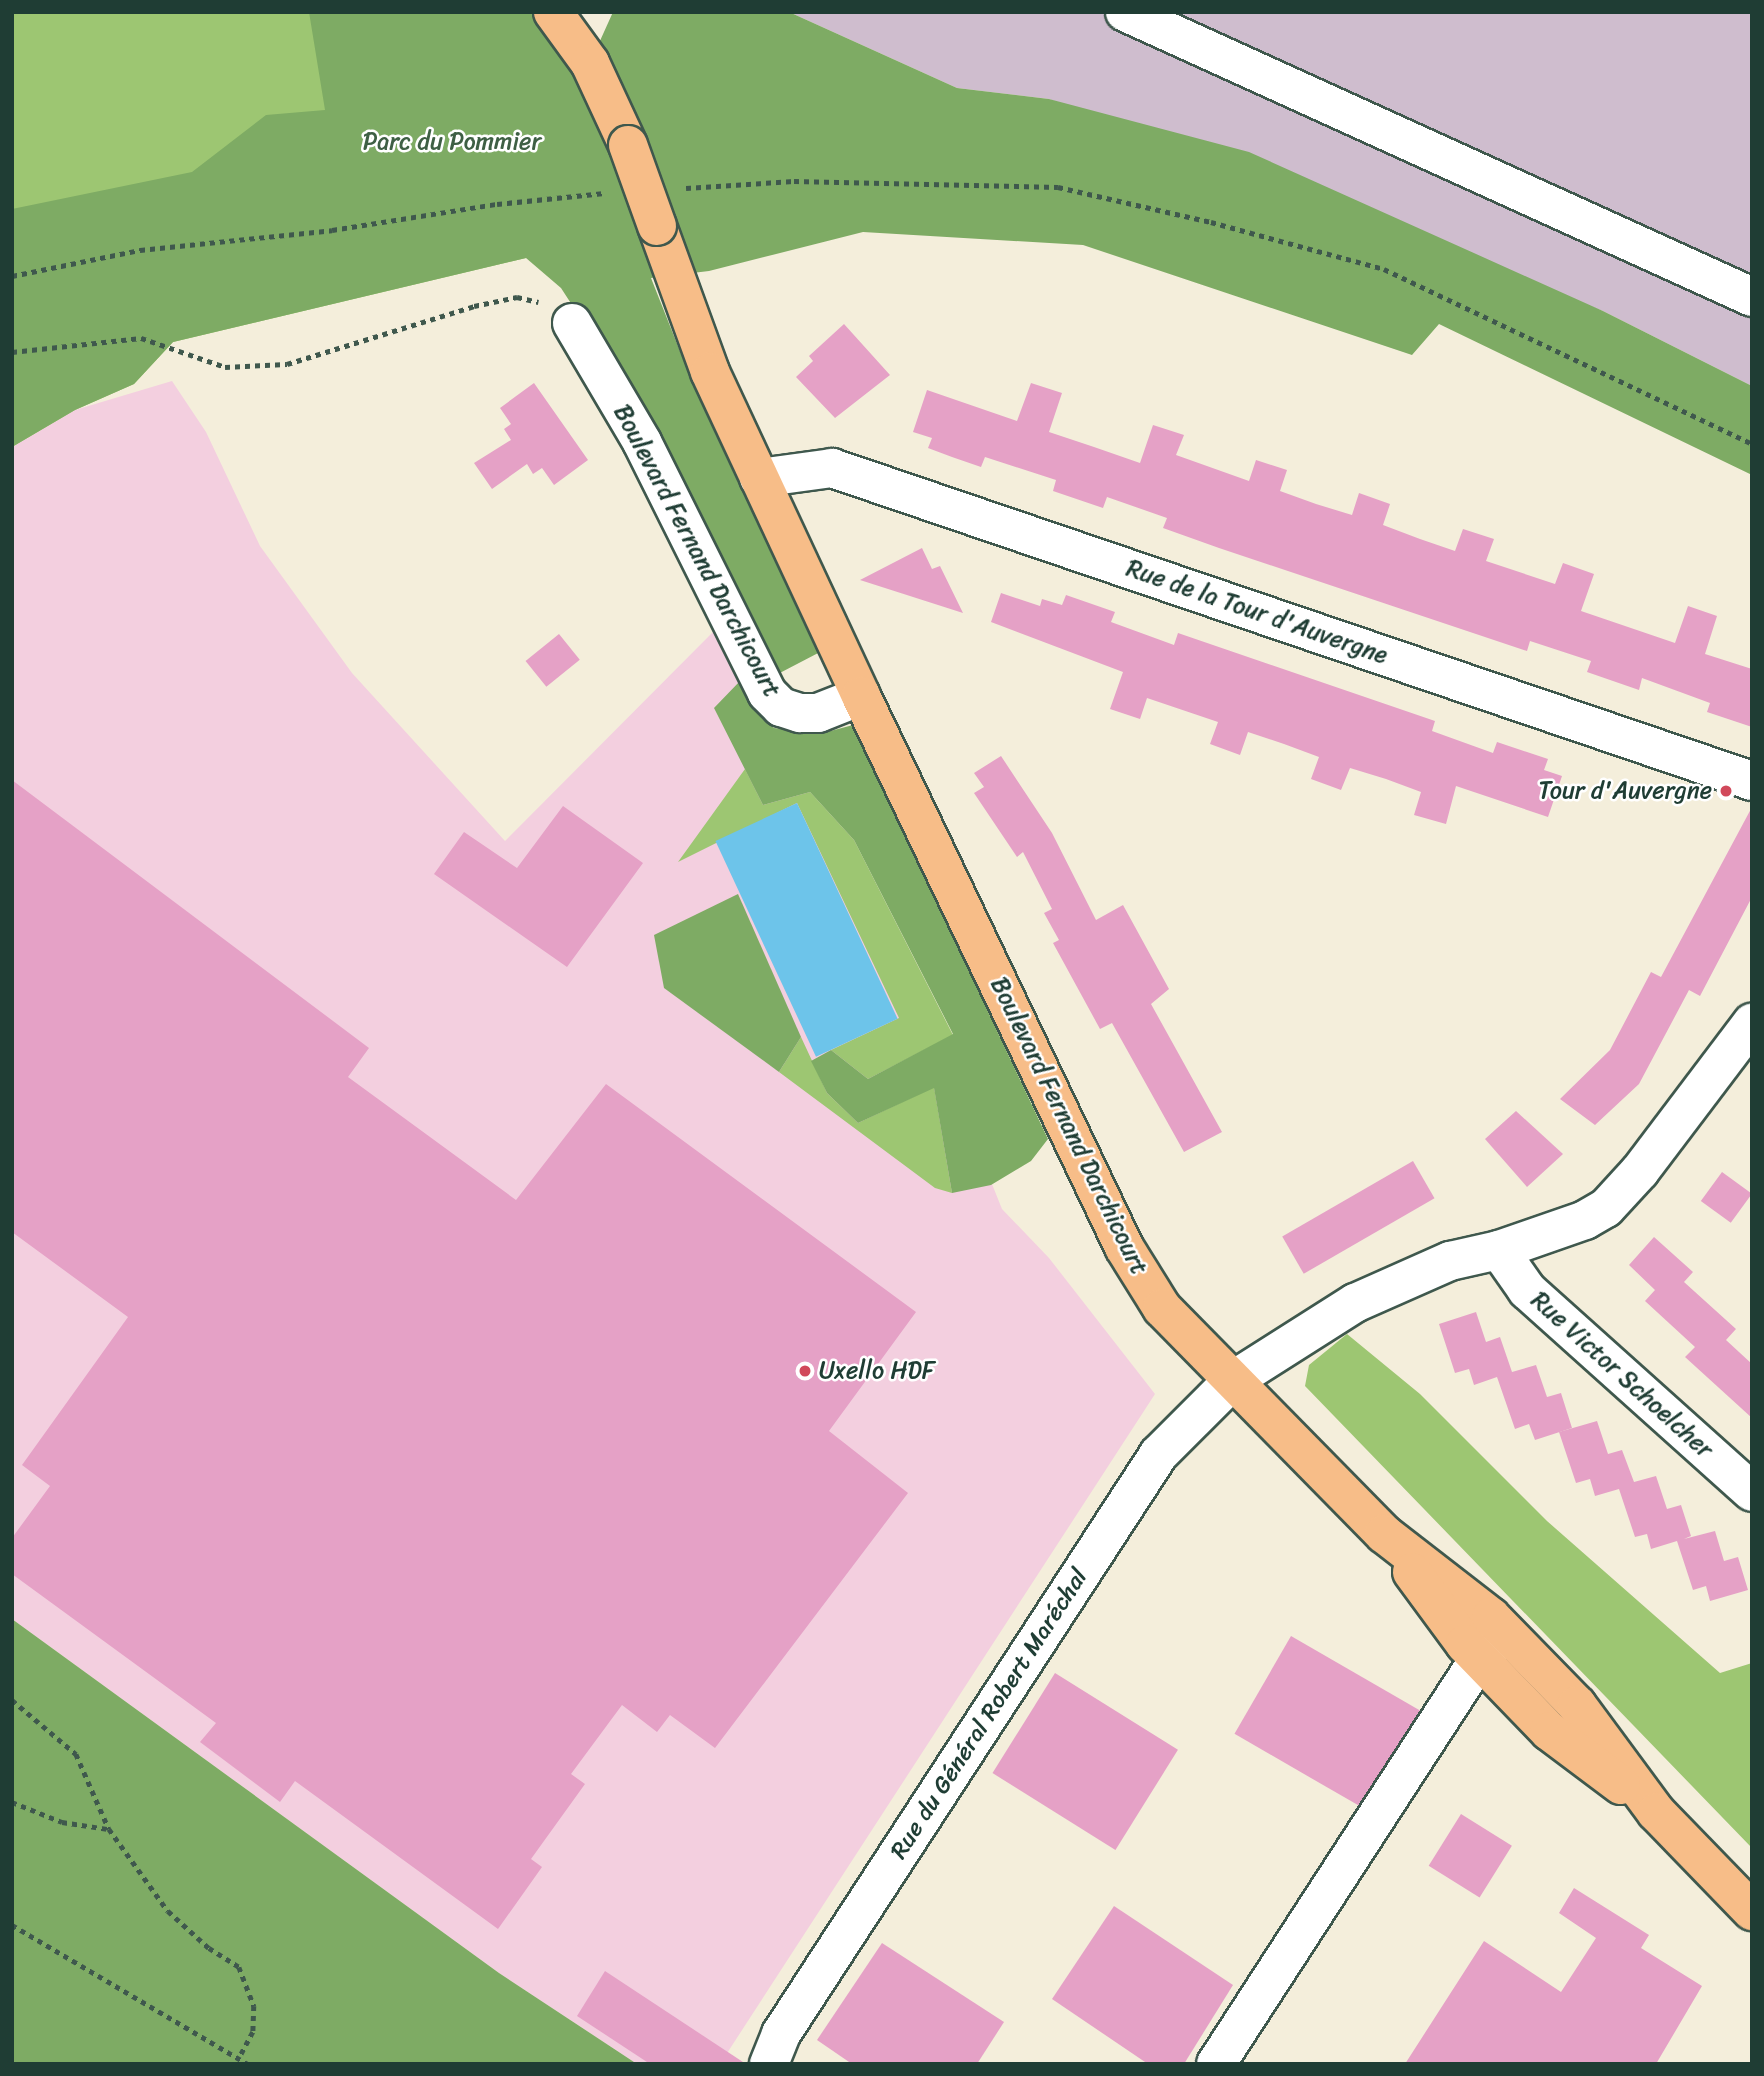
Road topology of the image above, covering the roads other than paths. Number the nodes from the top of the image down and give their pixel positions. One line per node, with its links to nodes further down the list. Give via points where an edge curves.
1 (553, 12): 5 (main road, Boulevard Fernand Darchicourt, bridge, via 590,63 628,145 710,372)
2 (1125, 12): 3 (street)
3 (1752, 297)
4 (572, 323): 6 (street, Boulevard Fernand Darchicourt, via 642,442 767,693 781,707 800,713 818,713)
5 (759, 478): 6 (main road, Boulevard Fernand Darchicourt); 7 (street, Rue de la Tour d'Auvergne, via 832,468)
6 (861, 696): 10 (main road, Boulevard Fernand Darchicourt, via 1124,1247 1162,1308)
7 (1752, 781)
8 (1752, 1023): 9 (street, Rue du Général Robert Maréchal, via 1640,1171 1606,1208)
9 (1499, 1250): 10 (street, Rue du Général Robert Maréchal, via 1450,1261 1382,1289); 11 (street, Rue Victor Schoelcher, via 1527,1290)
10 (1232, 1381): 12 (main road, Boulevard Fernand Darchicourt); 17 (street, Rue du Général Robert Maréchal, via 1159,1454 781,2034)
11 (1752, 1492)
12 (1384, 1534): 13 (main road, Boulevard Fernand Darchicourt); 14 (main road, Boulevard Fernand Darchicourt)
13 (1506, 1632): 14 (street); 15 (main road, Boulevard Fernand Darchicourt, via 1577,1705)
14 (1479, 1659): 15 (main road, Boulevard Fernand Darchicourt, via 1549,1731); 18 (street)
15 (1656, 1812): 16 (main road, Boulevard Fernand Darchicourt)
16 (1752, 1911)
17 (769, 2064)
18 (1216, 2064)

